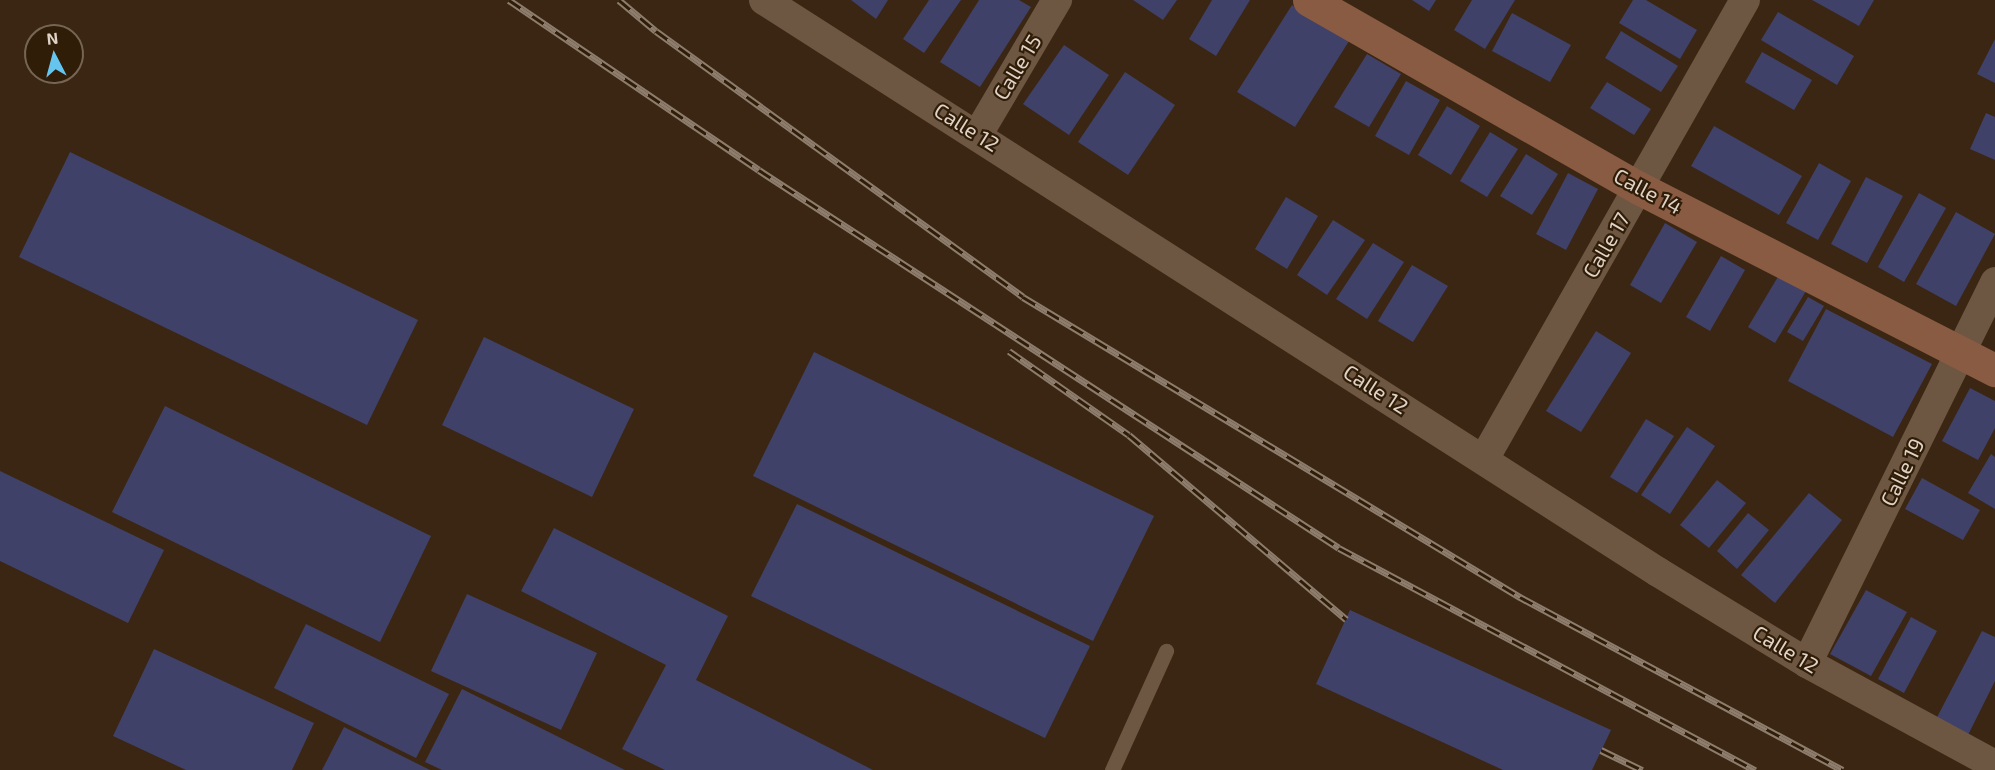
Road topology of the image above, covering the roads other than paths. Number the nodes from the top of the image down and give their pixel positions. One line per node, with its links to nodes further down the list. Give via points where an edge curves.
1 (764, 0): 5 (street, Calle 12)
2 (1057, 0): 5 (street, Calle 15)
3 (1309, 0): 6 (main road, Calle 14)
4 (1745, 0): 6 (street, Calle 17)
5 (978, 134): 10 (street, Calle 12)
6 (1639, 188): 8 (main road, Calle 14); 10 (street, Calle 17)
7 (1995, 282): 8 (street, Calle 19)
8 (1961, 353): 9 (main road, Calle 14); 12 (street, Calle 19)
9 (1995, 370)
10 (1484, 459): 12 (street, Calle 12)
11 (1166, 651): 14 (lane)
12 (1808, 663): 13 (street, Calle 12)
13 (1995, 765)
14 (1112, 770)

